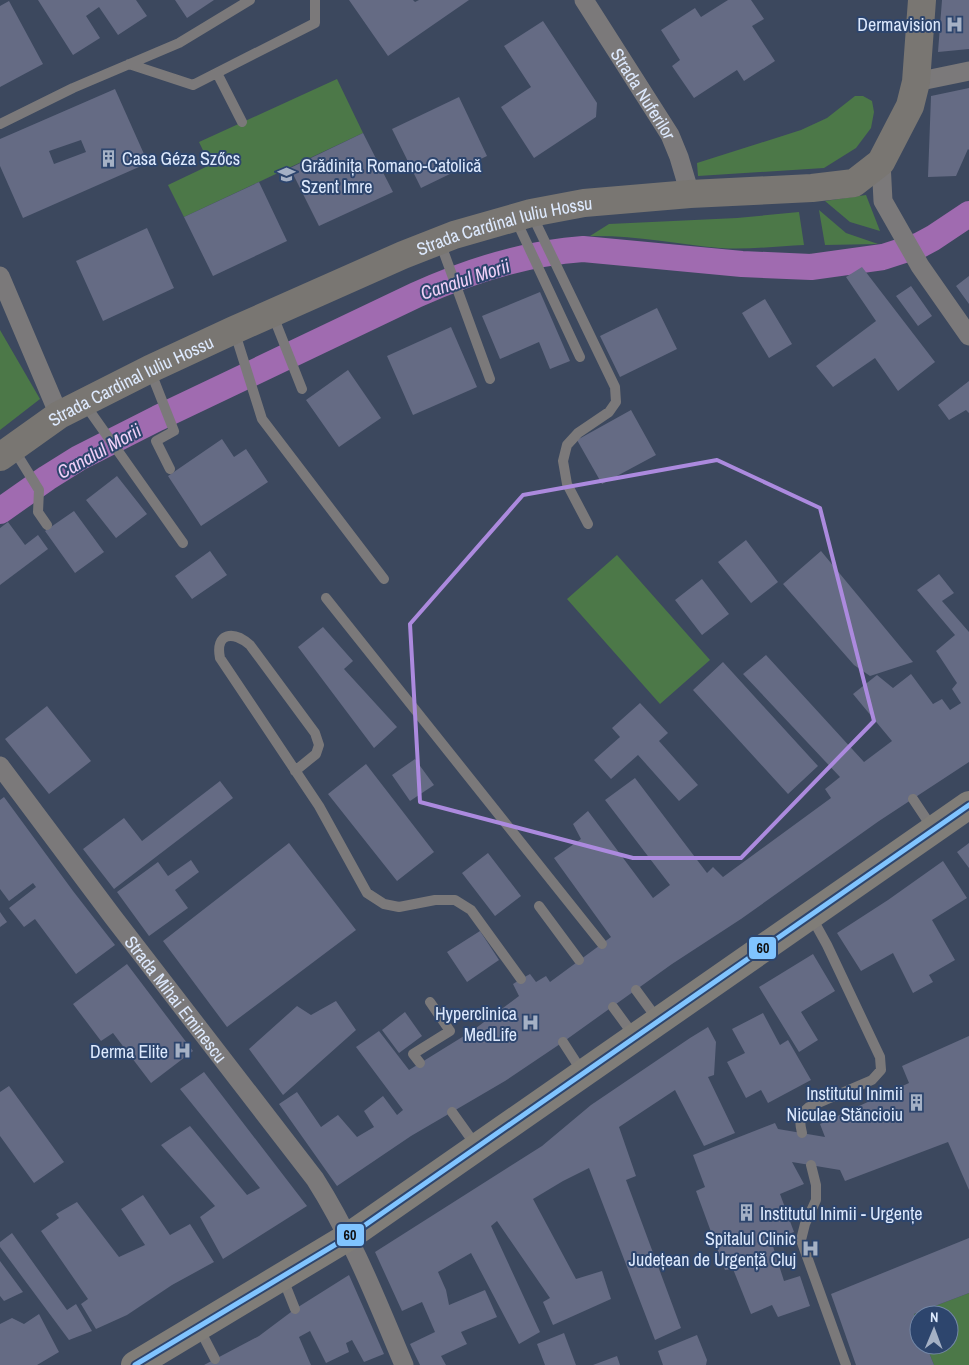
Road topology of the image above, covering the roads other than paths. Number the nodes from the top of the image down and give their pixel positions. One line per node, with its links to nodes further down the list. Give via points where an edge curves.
1 (250, 0): 5 (lane, via 179,43)
2 (315, 0): 7 (lane, via 315,23)
3 (584, 0): 12 (street, Strada Nuferilor, via 670,135)
4 (922, 0): 8 (street, Strada Cardinal Iuliu Hossu)
5 (129, 64): 7 (lane, via 193,85); 10 (lane)
6 (969, 71): 8 (street)
7 (217, 73): 9 (lane)
8 (916, 82): 11 (street, Strada Cardinal Iuliu Hossu, via 910,106)
9 (242, 122)
10 (0, 124)
11 (881, 162): 12 (street, Strada Cardinal Iuliu Hossu, via 854,183); 18 (street, via 883,201 920,266)
12 (690, 194): 13 (street, Strada Cardinal Iuliu Hossu, via 584,203)
13 (524, 223): 14 (street, Strada Cardinal Iuliu Hossu); 19 (lane, via 536,264); 27 (lane, via 543,237 615,387 616,402 609,412 578,433 568,445 563,461 567,484)
14 (440, 241): 16 (street, Strada Cardinal Iuliu Hossu); 21 (lane)
15 (0, 276): 24 (street)
16 (272, 313): 17 (street, Strada Cardinal Iuliu Hossu); 22 (lane)
17 (234, 330): 20 (street, Strada Cardinal Iuliu Hossu); 30 (lane, via 262,419)
18 (969, 336)
19 (580, 357)
20 (150, 369): 23 (street, Strada Cardinal Iuliu Hossu); 26 (lane, via 174,431 156,440)
21 (490, 379)
22 (302, 389)
23 (91, 412): 24 (street, Strada Cardinal Iuliu Hossu); 29 (lane)
24 (59, 415): 25 (street, Strada Cardinal Iuliu Hossu)
25 (6, 452): 28 (lane, via 30,475 39,490 38,512)
26 (170, 469)
27 (588, 524)
28 (47, 525)
29 (182, 543)
30 (384, 579)
31 (326, 598): 39 (lane)
32 (0, 766): 54 (street, Strada Mihai Eminescu, via 315,1179)
33 (295, 770): 33 (lane, via 220,658 218,648 225,637 242,638 250,645 315,734 319,746 316,754); 41 (lane, via 319,806 367,893 384,904 399,907 455,900 471,910)
34 (913, 799): 36 (lane)
35 (969, 805): 36 (main road)
36 (934, 830): 38 (main road)
37 (539, 906): 40 (lane)
38 (811, 915): 45 (main road); 51 (lane, via 880,1056 881,1070 872,1080 809,1108 799,1122)
39 (602, 944)
40 (579, 960)
41 (521, 979)
42 (636, 990): 45 (lane)
43 (430, 1002): 48 (lane, via 450,1031 413,1054)
44 (613, 1007): 46 (lane)
45 (659, 1021): 46 (main road)
46 (635, 1038): 49 (main road)
47 (563, 1042): 49 (lane)
48 (420, 1063)
49 (583, 1074): 52 (main road)
50 (452, 1112): 52 (lane)
51 (802, 1133)
52 (477, 1148): 54 (main road)
53 (810, 1165): 61 (lane, via 816,1185 816,1200 801,1240)
54 (348, 1237): 55 (main road); 60 (street, Strada Mihai Eminescu)
55 (282, 1276): 56 (lane); 57 (main road)
56 (295, 1308)
57 (199, 1327): 58 (lane); 59 (main road)
58 (216, 1359)
59 (135, 1365)
60 (404, 1365)
61 (846, 1365)

